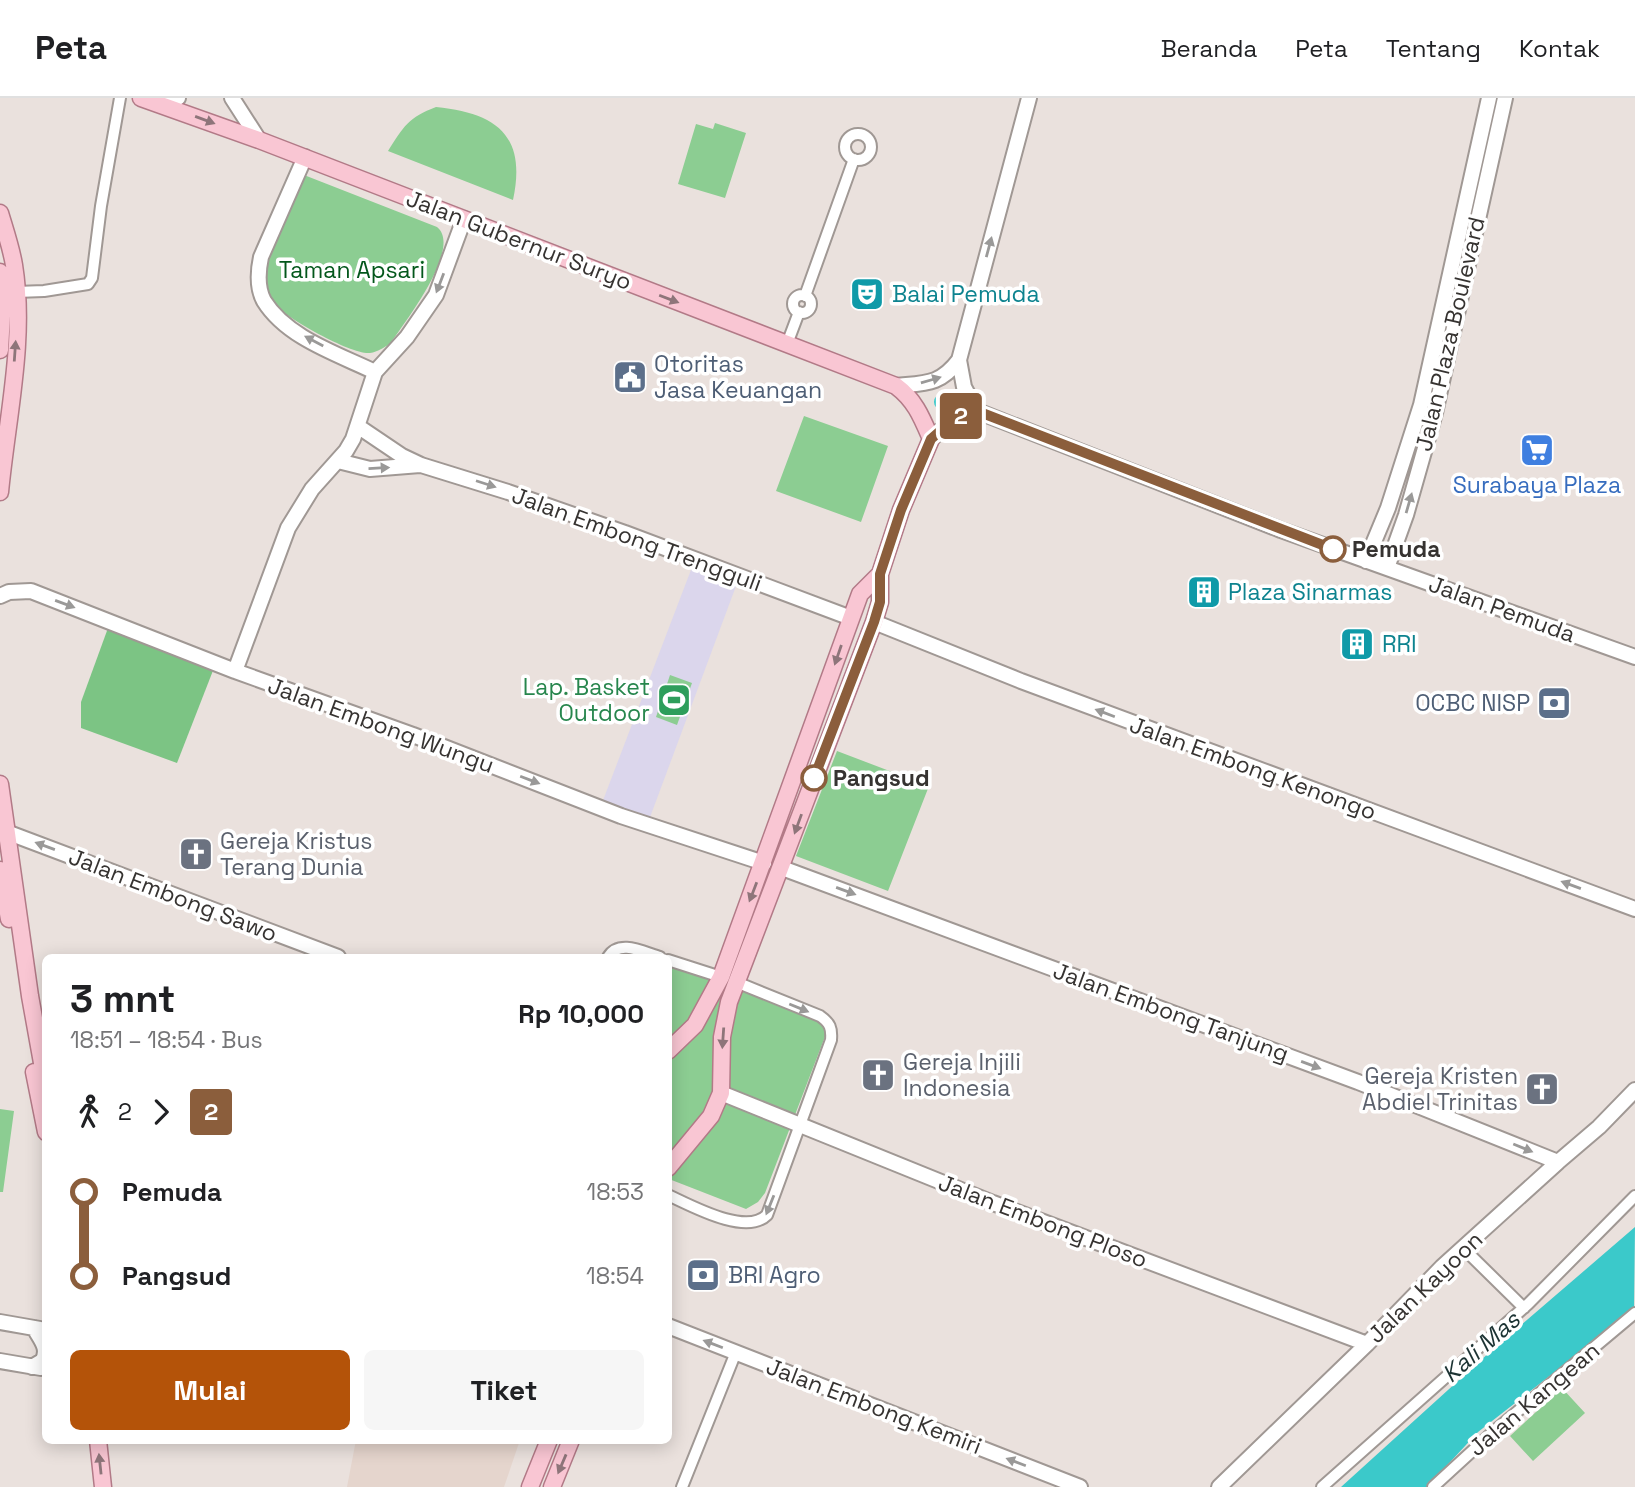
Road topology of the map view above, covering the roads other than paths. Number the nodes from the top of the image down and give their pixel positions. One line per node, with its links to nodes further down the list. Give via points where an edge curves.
1 (120, 98): 18 (street, via 92,278 88,284)
2 (141, 98): 8 (main road, Jalan Gubernur Suryo)
3 (178, 98): 8 (street)
4 (232, 98): 11 (street)
5 (1029, 98): 21 (street, one-way to 5)
6 (1489, 98): 9 (street, Jalan Plaza Boulevard)
7 (1505, 98): 10 (street, Jalan Plaza Boulevard)
8 (158, 104): 11 (main road, Jalan Gubernur Suryo, one-way to 11)
9 (1483, 124): 10 (street); 17 (street, Jalan Plaza Boulevard)
10 (1498, 127): 17 (street, Jalan Plaza Boulevard)
11 (259, 140): 12 (main road, Jalan Gubernur Suryo)
12 (305, 157): 15 (main road, Jalan Gubernur Suryo); 22 (street, one-way to 12, via 290,328 263,299 261,257)
13 (854, 159): 19 (street, via 806,296 794,303 799,312)
14 (0, 213): 18 (main road, via 14,264)
15 (464, 219): 19 (main road, Jalan Gubernur Suryo, one-way to 19); 22 (street, one-way to 22, via 436,295)
16 (0, 272): 18 (main road)
17 (1455, 283): 30 (street, Jalan Plaza Boulevard, via 1421,405); 31 (street, Jalan Plaza Boulevard, one-way to 17, via 1435,413)
18 (6, 294): 20 (main road); 29 (main road, one-way to 18, via 15,359)
19 (787, 345): 23 (main road, Jalan Gubernur Suryo)
20 (0, 350)
21 (959, 360): 23 (street, Jalan Gubernur Suryo, one-way to 21, via 937,380); 24 (street, via 964,387)
22 (375, 372): 25 (street)
23 (897, 386): 26 (main road, via 914,402)
24 (977, 411): 26 (street, via 954,419); 30 (street, Jalan Pemuda)
25 (359, 426): 27 (street); 28 (street, Jalan Embong Trengguli)
26 (931, 439): 32 (main road)
27 (338, 461): 28 (street, Jalan Embong Trengguli, one-way to 28, via 370,469); 37 (street, via 312,489 288,528)
28 (421, 465): 34 (street, Jalan Embong Trengguli, one-way to 34, via 625,533)
29 (0, 492)
30 (1366, 561): 31 (street, Jalan Pemuda)
31 (1387, 568): 36 (street, Jalan Pemuda)
32 (880, 574): 34 (main road, via 860,594); 35 (main road)
33 (0, 596): 37 (street, Jalan Embong Wungu, one-way to 37, via 31,592)
34 (851, 618): 40 (main road, one-way to 40)
35 (874, 622): 41 (main road, one-way to 41); 43 (street, Jalan Embong Kenongo, one-way to 35)
36 (1635, 657)
37 (235, 671): 40 (street, Jalan Embong Wungu, one-way to 40, via 621,816)
38 (0, 784): 39 (main road)
39 (9, 833): 44 (street, Jalan Embong Sawo, one-way to 39); 50 (main road)
40 (764, 863): 48 (main road, one-way to 48)
41 (782, 868): 48 (main road); 55 (street, Jalan Embong Tanjung, one-way to 55, via 1358,1082)
42 (0, 870): 53 (main road)
43 (1635, 909)
44 (330, 954)
45 (610, 954): 46 (street, via 623,947)
46 (649, 954)
47 (672, 961): 48 (street)
48 (728, 980): 49 (main road); 52 (main road, one-way to 52); 54 (street, one-way to 54, via 820,1016 832,1030)
49 (672, 1047)
50 (42, 1062)
51 (1635, 1090): 55 (street, Jalan Kayoon)
52 (721, 1093): 54 (street, Jalan Embong Ploso); 56 (main road, via 711,1116)
53 (42, 1109)
54 (798, 1125): 58 (street, one-way to 58, via 761,1221 729,1220); 65 (street, Jalan Embong Ploso)
55 (1558, 1162): 59 (street, Jalan Kayoon)
56 (672, 1163)
57 (1635, 1196): 60 (street)
58 (672, 1197)
59 (1463, 1248): 60 (street); 65 (street, Jalan Kayoon)
60 (1524, 1308): 78 (street)
61 (1635, 1313): 79 (street, Jalan Kangean)
62 (0, 1322): 64 (street)
63 (672, 1328): 66 (street, Jalan Embong Kemiri, one-way to 63)
64 (40, 1329)
65 (1367, 1344): 77 (street, Jalan Kayoon)
66 (736, 1352): 75 (street); 76 (street, Jalan Embong Kemiri, one-way to 66)
67 (0, 1361): 68 (street)
68 (38, 1368)
69 (98, 1444): 72 (main road, one-way to 69)
70 (547, 1444): 73 (main road)
71 (569, 1444): 74 (main road, one-way to 74)
72 (103, 1487)
73 (530, 1487)
74 (552, 1487)
75 (682, 1487)
76 (1080, 1487)
77 (1219, 1487)
78 (1322, 1487)
79 (1433, 1487)

